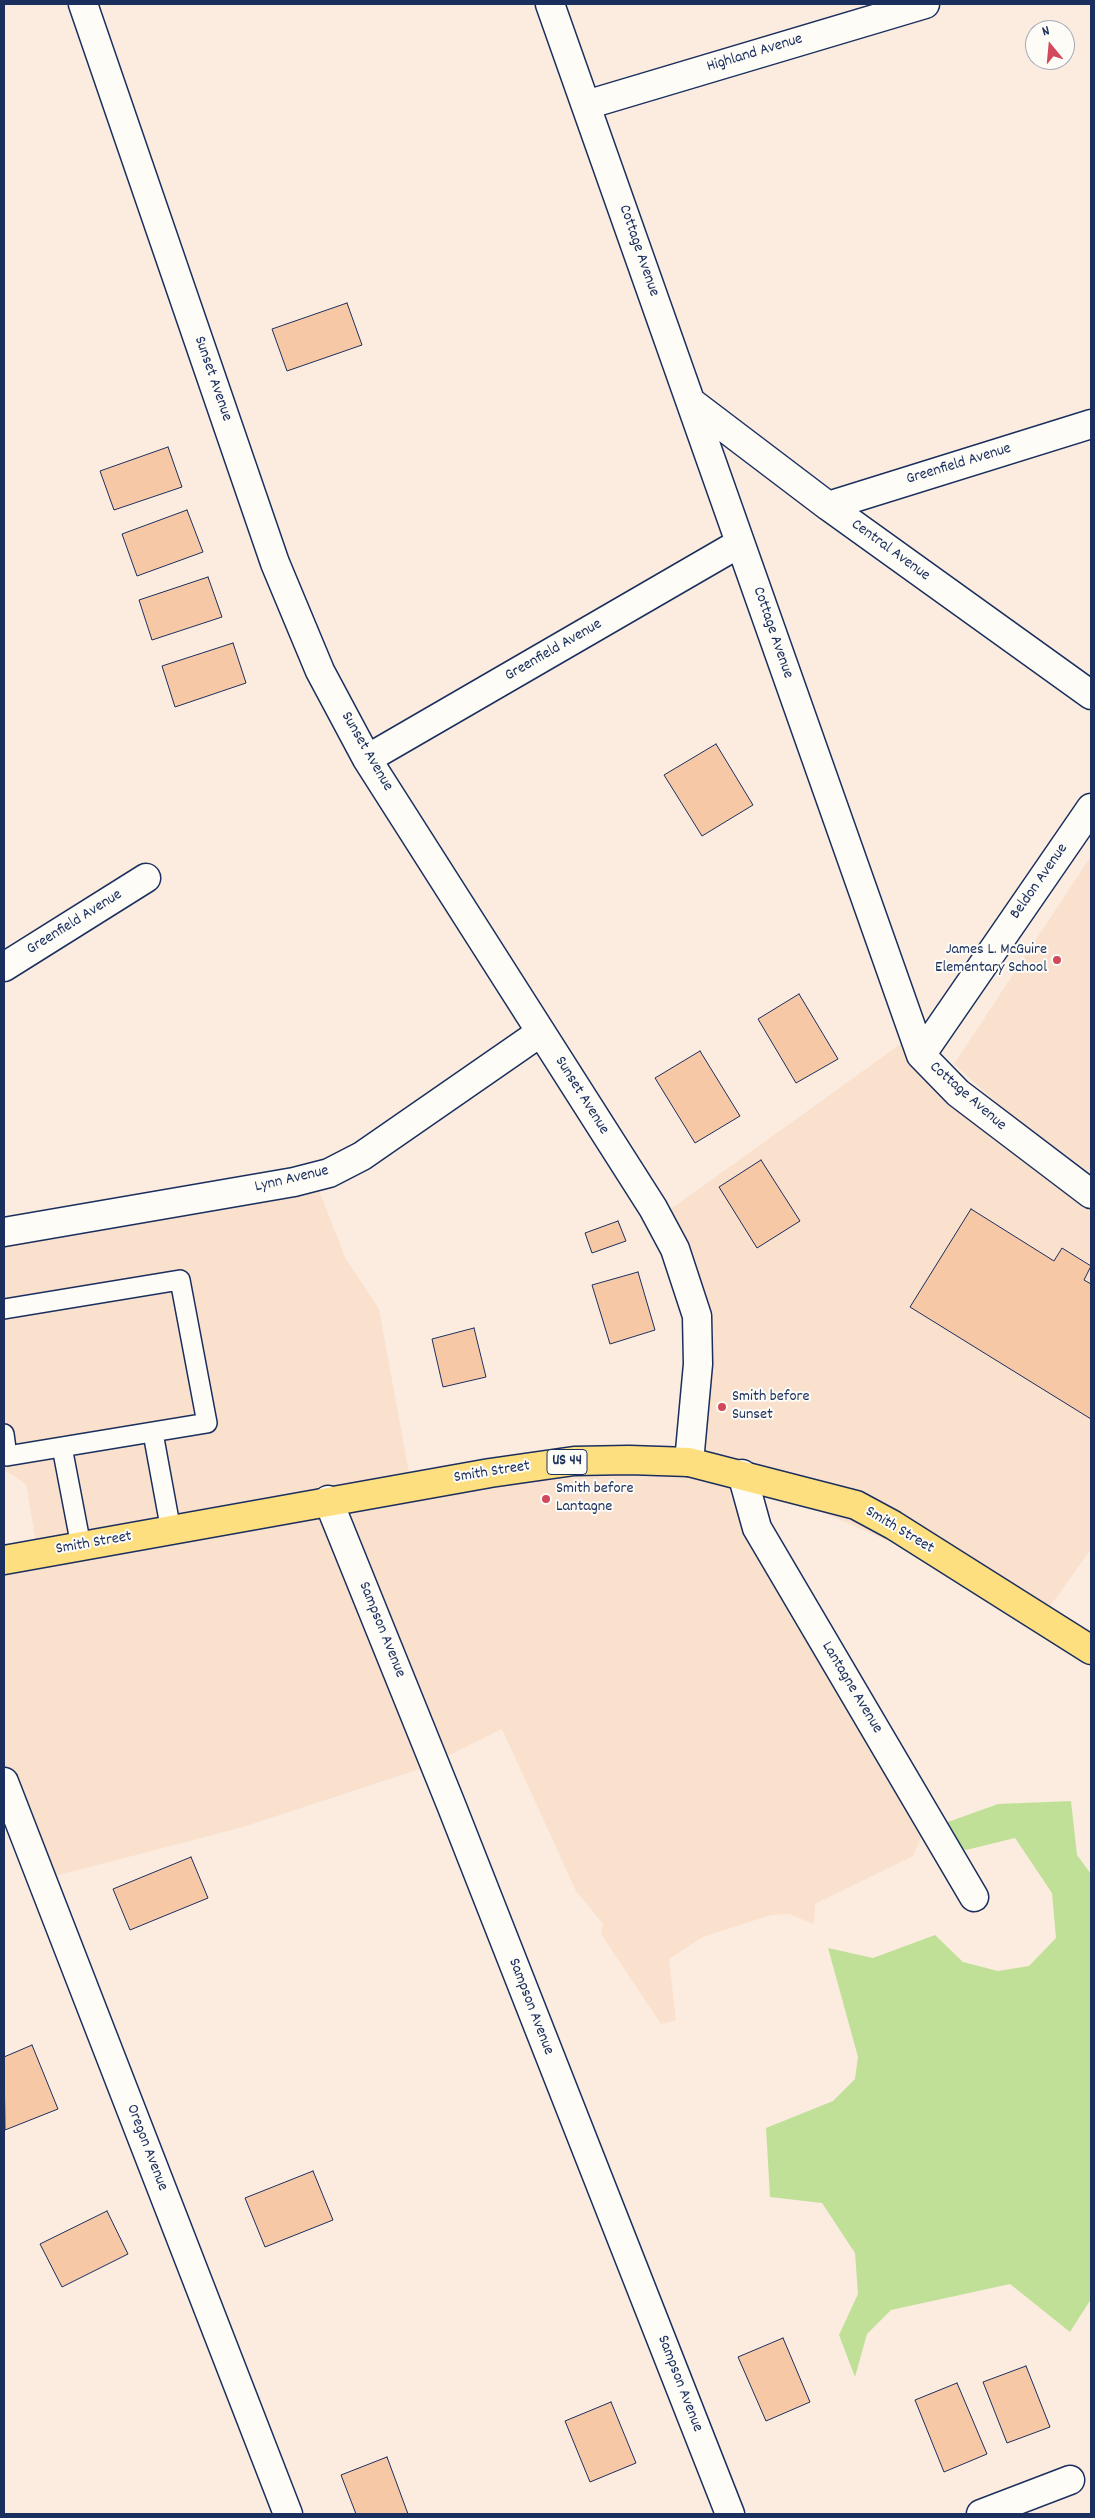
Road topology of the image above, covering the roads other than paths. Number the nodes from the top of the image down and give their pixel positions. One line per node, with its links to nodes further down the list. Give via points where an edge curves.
1 (83, 4): 10 (street, Sunset Avenue, via 275,563 320,672)
2 (550, 4): 4 (street, Cottage Avenue)
3 (925, 4): 4 (street, Highland Avenue)
4 (586, 105): 5 (street, Cottage Avenue)
5 (691, 402): 7 (street, Central Avenue); 8 (street, Cottage Avenue)
6 (1091, 424): 7 (street, Greenfield Avenue)
7 (828, 506): 9 (street, Central Avenue)
8 (740, 543): 10 (street, Greenfield Avenue); 15 (street, Cottage Avenue)
9 (1091, 695)
10 (367, 759): 14 (street, Sunset Avenue)
11 (1091, 808): 15 (street, Beldon Avenue)
12 (146, 878): 13 (street, Greenfield Avenue)
13 (4, 967)
14 (541, 1032): 17 (street, Lynn Avenue, via 362,1156 329,1173 294,1182); 22 (street, Sunset Avenue, via 653,1208 675,1249 689,1286 697,1316 698,1364)
15 (920, 1055): 16 (street, Cottage Avenue, via 958,1093)
16 (1091, 1194)
17 (4, 1232)
18 (4, 1310): 19 (lane, via 180,1280 207,1423)
19 (153, 1432): 21 (lane); 25 (lane)
20 (4, 1434): 21 (lane, via 7,1456)
21 (62, 1447): 26 (lane)
22 (689, 1462): 23 (main road, Smith Street / US 44); 24 (main road, Smith Street / US 44, via 574,1462)
23 (742, 1474): 28 (main road, Smith Street / US 44, via 856,1505); 30 (street, Lantagne Avenue, via 757,1528)
24 (328, 1500): 25 (main road, Smith Street / US 44); 33 (street, Sampson Avenue, via 456,1816)
25 (171, 1531): 26 (main road, Smith Street / US 44)
26 (81, 1546): 27 (main road, Smith Street / US 44)
27 (4, 1560)
28 (1091, 1650)
29 (4, 1782): 32 (street, Oregon Avenue)
30 (974, 1897)
31 (1070, 2480): 34 (street)
32 (288, 2514)
33 (730, 2514)
34 (982, 2514)

